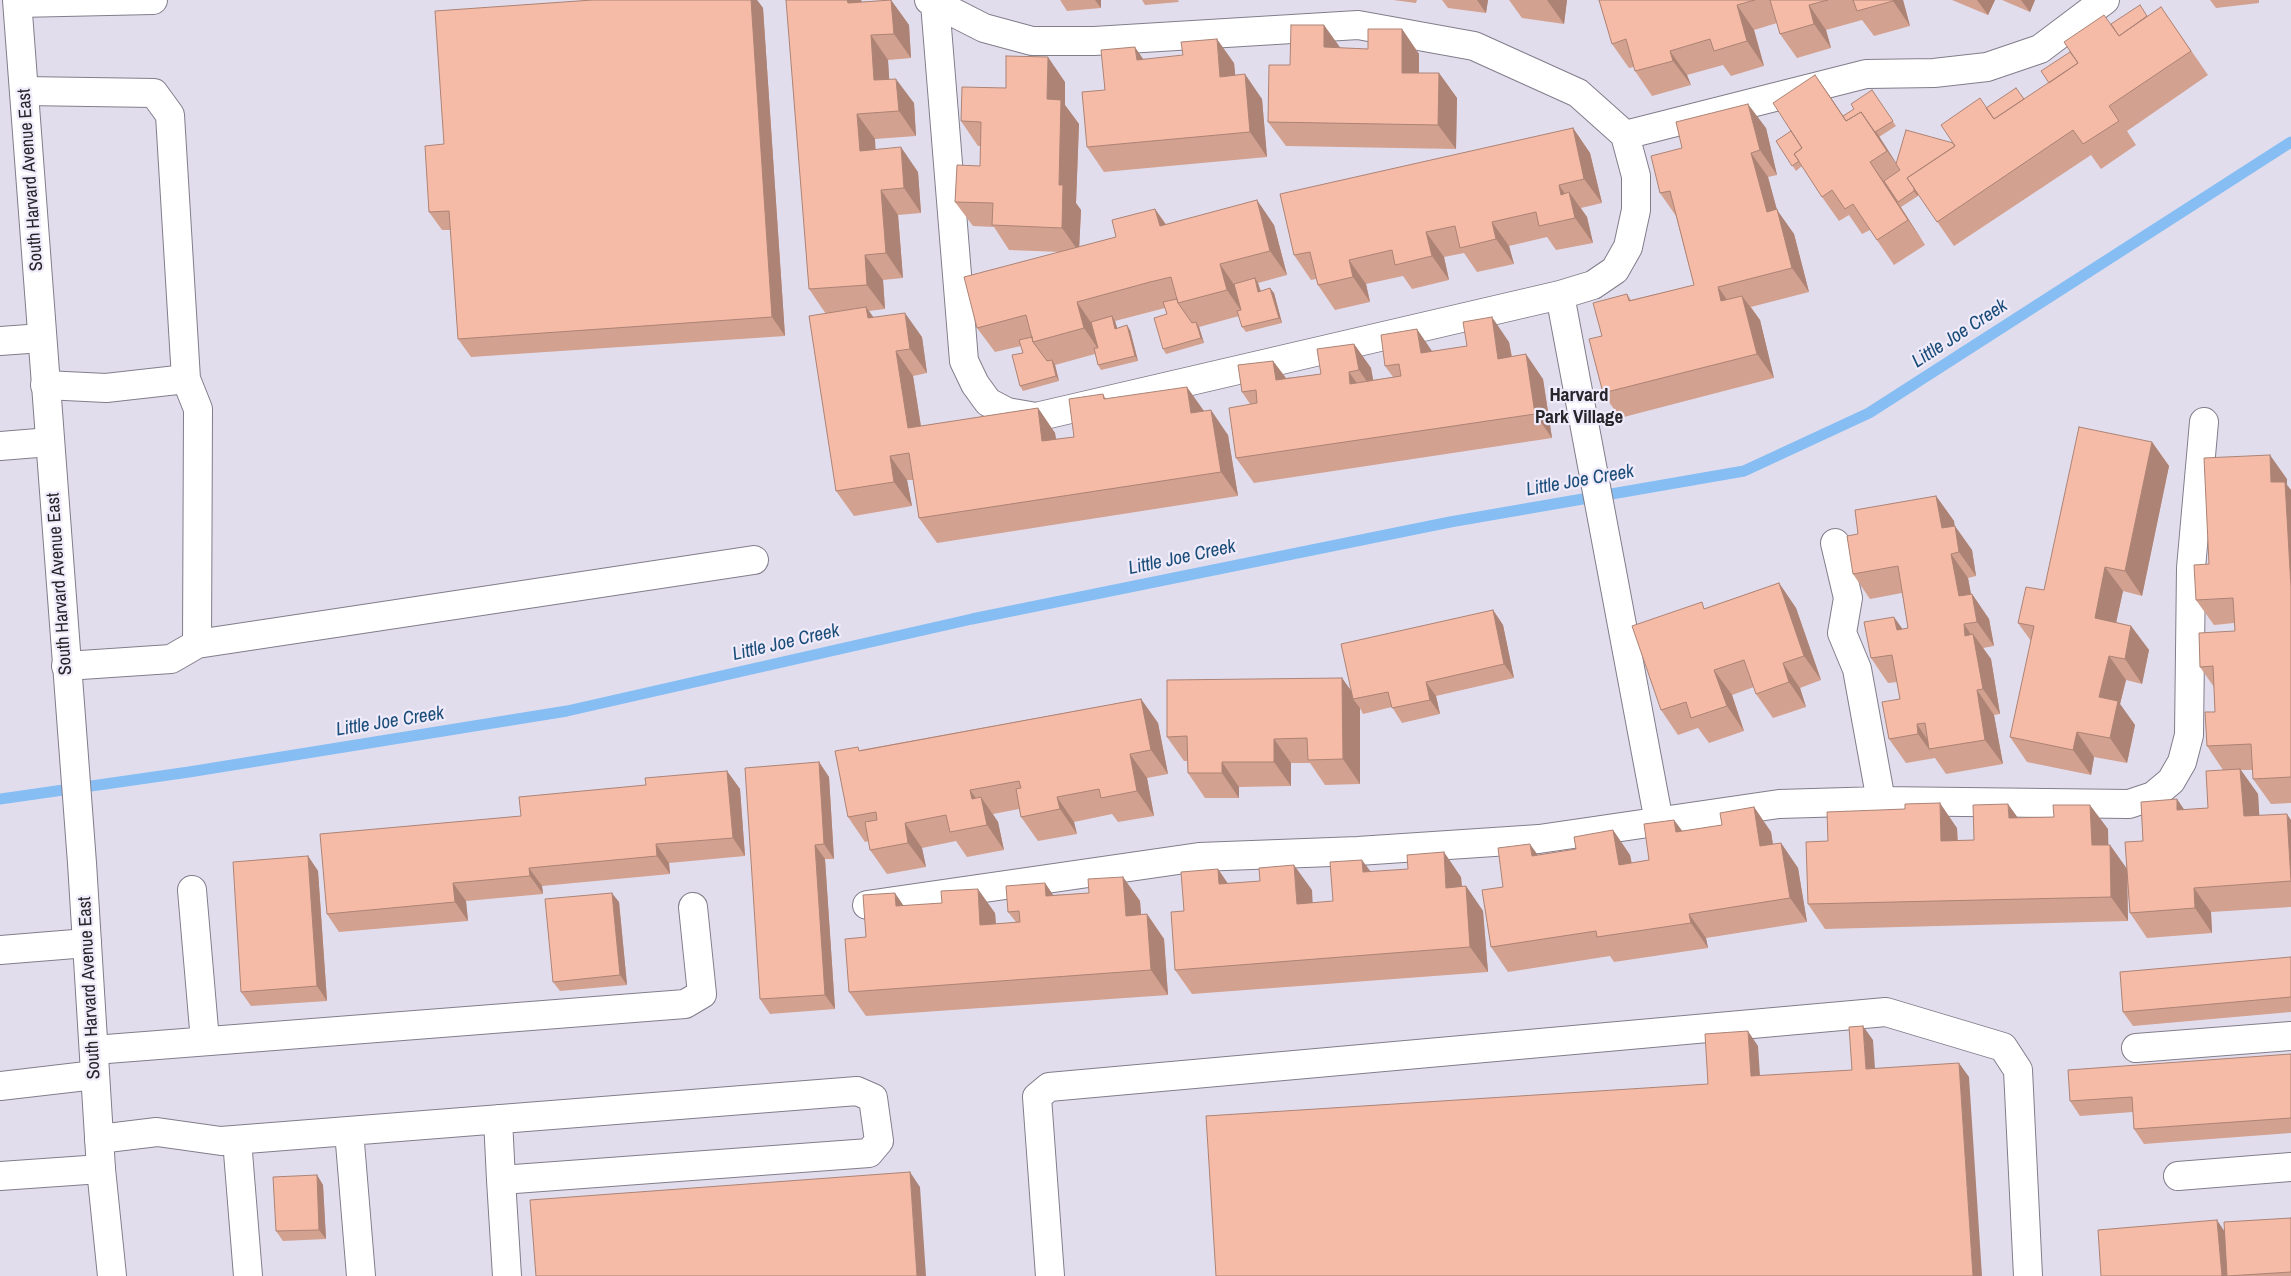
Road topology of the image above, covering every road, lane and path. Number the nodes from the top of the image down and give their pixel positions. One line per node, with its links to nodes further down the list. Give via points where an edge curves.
1 (153, 0): 3 (street)
2 (2105, 0): 6 (street, via 2040,49 1987,67 1934,73 1866,74)
3 (17, 1): 5 (street, South Harvard Avenue East)
4 (932, 2): 6 (street, via 984,28 1032,41 1094,41 1358,25 1474,46 1578,93); 7 (street, via 964,361 988,402 1007,412 1036,417)
5 (24, 91): 8 (street, South Harvard Avenue East); 10 (street, via 154,93 170,115)
6 (1625, 135): 7 (street, via 1636,176 1636,210 1628,247 1615,270 1593,286)
7 (1560, 295): 20 (street)
8 (42, 338): 9 (street); 11 (street, South Harvard Avenue East)
9 (0, 341)
10 (186, 380): 11 (street, via 106,388); 17 (street, via 198,409)
11 (45, 385): 13 (street, South Harvard Avenue East)
12 (2204, 422): 19 (street, via 2191,568 2189,735 2182,762 2171,781 2153,796 2129,804)
13 (50, 442): 14 (street); 18 (street, South Harvard Avenue East)
14 (0, 446)
15 (1835, 543): 19 (street, via 1848,598 1842,633 1857,669)
16 (754, 560): 17 (street)
17 (197, 644): 18 (street, via 171,659)
18 (66, 666): 24 (street, South Harvard Avenue East)
19 (1881, 801): 20 (street, via 1779,804)
20 (1659, 822): 22 (street, via 1539,839 1199,857)
21 (192, 890): 27 (street)
22 (867, 905)
23 (694, 907): 27 (street, via 702,994 686,1004)
24 (87, 943): 25 (street); 29 (street, South Harvard Avenue East)
25 (0, 950)
26 (2291, 1036): 28 (street)
27 (205, 1041): 29 (street)
28 (2136, 1048)
29 (94, 1062): 30 (street); 33 (street, South Harvard Avenue East)
30 (0, 1086)
31 (498, 1120): 32 (street); 39 (street); 39 (street, via 857,1091 873,1098 879,1141 869,1152)
32 (349, 1131): 34 (street); 43 (street)
33 (99, 1138): 34 (street, via 157,1132); 36 (street, South Harvard Avenue East)
34 (237, 1140): 42 (street)
35 (2291, 1167): 38 (street)
36 (101, 1168): 37 (street); 40 (street, South Harvard Avenue East); 41 (street, South Harvard Avenue East)
37 (0, 1176)
38 (2178, 1176)
39 (501, 1180): 44 (street)
40 (92, 1276)
41 (112, 1276)
42 (248, 1276)
43 (361, 1276)
44 (507, 1276)
45 (1050, 1276): 46 (street, via 1036,1097 1049,1087 1886,1012 2002,1047 2018,1070)
46 (2028, 1276)

